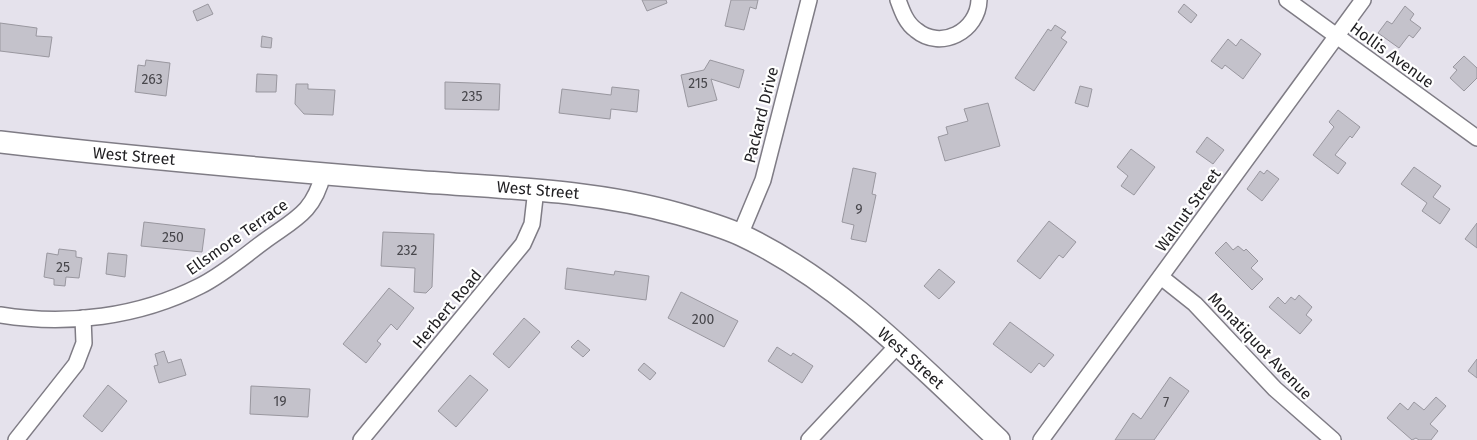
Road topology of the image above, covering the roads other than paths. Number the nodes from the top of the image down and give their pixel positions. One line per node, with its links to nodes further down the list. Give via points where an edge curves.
1 (809, 0): 11 (street, Packard Drive, via 763,180)
2 (898, 0): 3 (street, via 905,18 915,30 943,39 957,35 969,26)
3 (979, 0)
4 (1287, 0): 6 (street, Hollis Avenue)
5 (1362, 0): 6 (street, Walnut Street)
6 (1336, 36): 7 (street, Hollis Avenue); 12 (street, Walnut Street)
7 (1477, 138)
8 (0, 142): 9 (street, West Street)
9 (323, 174): 10 (street, West Street); 14 (street, Ellsmore Terrace, via 318,192 308,208 212,279 152,305 118,314)
10 (536, 189): 11 (street, West Street, via 651,206); 17 (street, Herbert Road, via 532,224 522,244)
11 (740, 235): 15 (street, West Street, via 823,285)
12 (1161, 277): 20 (street, Walnut Street); 21 (street, Monatiquot Avenue, via 1195,304 1280,394)
13 (0, 315): 14 (street, Ellsmore Terrace, via 36,319)
14 (83, 318): 16 (street, via 84,343 76,364)
15 (898, 345): 18 (street); 19 (street, West Street)
16 (16, 440)
17 (361, 440)
18 (809, 440)
19 (999, 440)
20 (1041, 440)
21 (1333, 440)

